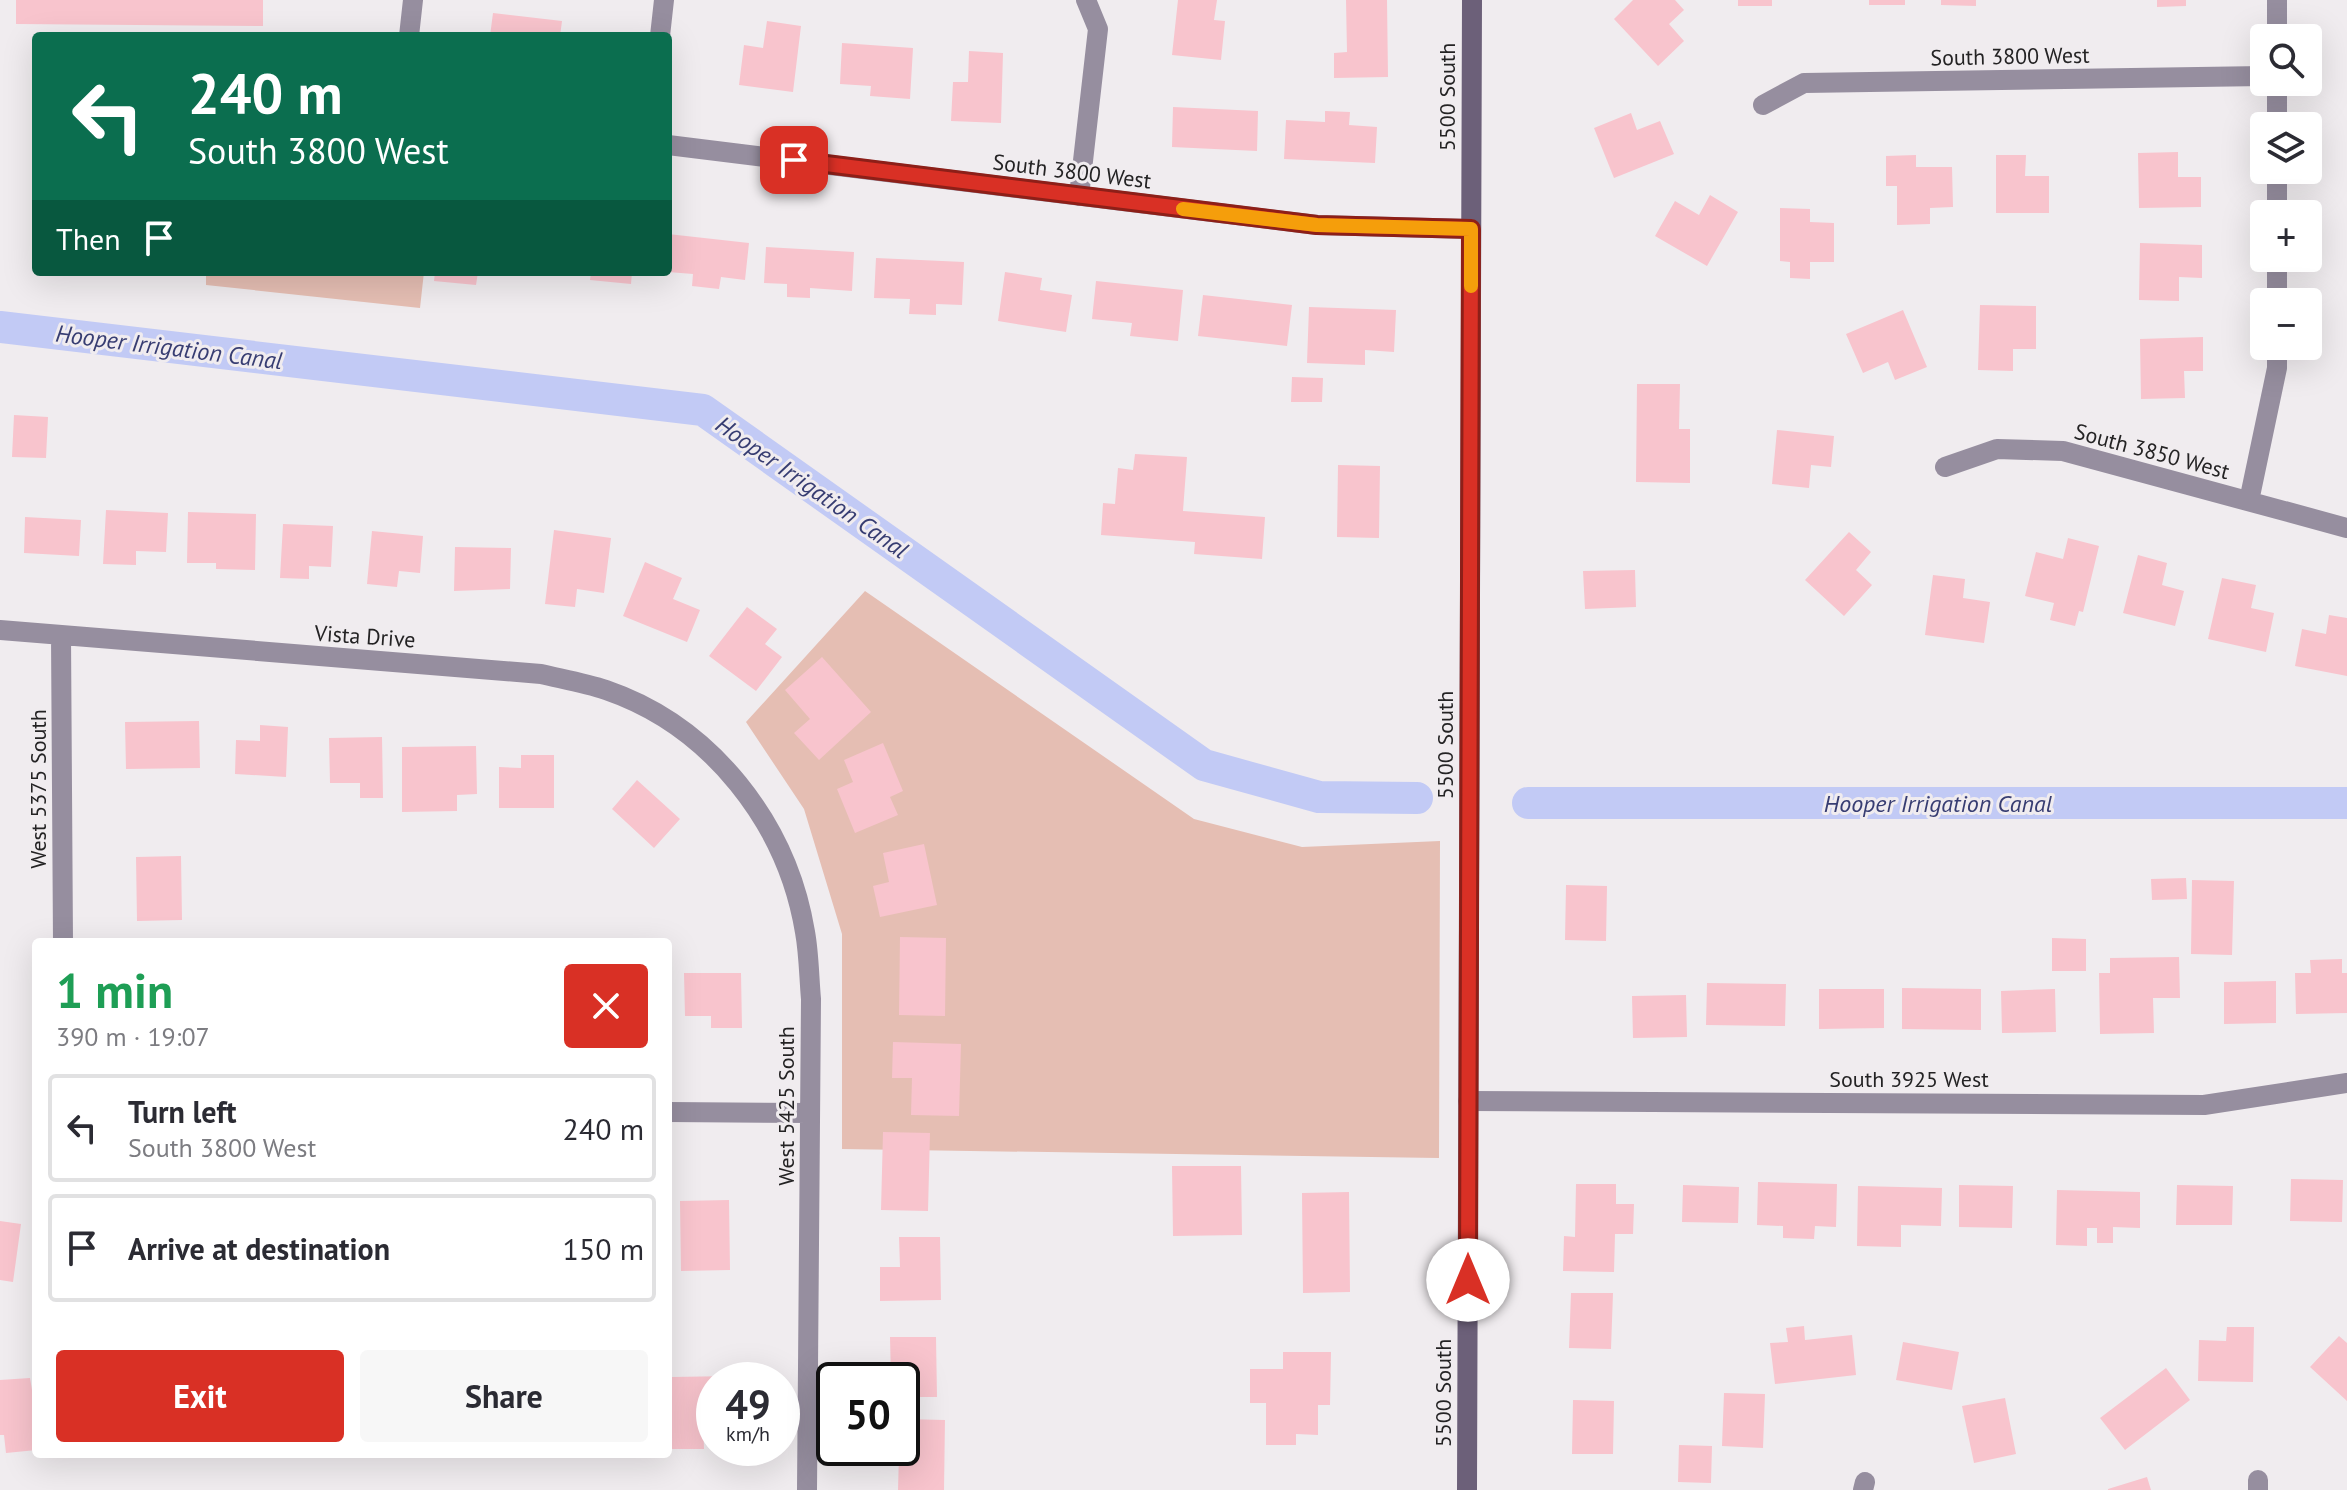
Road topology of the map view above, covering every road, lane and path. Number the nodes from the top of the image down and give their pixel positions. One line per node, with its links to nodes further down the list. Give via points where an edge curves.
1 (413, 0): 7 (street)
2 (664, 0): 8 (street)
3 (1086, 0): 12 (street, via 1098,29)
4 (1472, 0): 13 (main road, 5500 South)
5 (2277, 0): 6 (street)
6 (2277, 24)
7 (409, 32)
8 (660, 32)
9 (2250, 76): 10 (street, South 3800 West, via 1804,83)
10 (1763, 105)
11 (672, 145): 12 (street, South 3800 West)
12 (1079, 196): 13 (street, South 3800 West, via 1317,225)
13 (1471, 229): 23 (main road, 5500 South)
14 (2277, 360): 16 (street)
15 (1945, 467): 16 (street, South 3850 West, via 1997,449 2063,451)
16 (2249, 501): 17 (street, South 3850 West)
17 (2347, 528)
18 (0, 630): 19 (street, Vista Drive)
19 (61, 636): 20 (street, Vista Drive, via 541,674 607,690 662,716); 21 (street, West 5375 South)
20 (709, 749): 25 (street, West 5425 South, via 752,800 785,863 805,931 811,999)
21 (63, 938)
22 (2347, 1083): 23 (street, South 3925 West, via 2204,1105)
23 (1468, 1101): 27 (main road, 5500 South)
24 (672, 1112): 25 (street)
25 (810, 1113): 26 (street, West 5425 South)
26 (807, 1490)
27 (1467, 1490)

